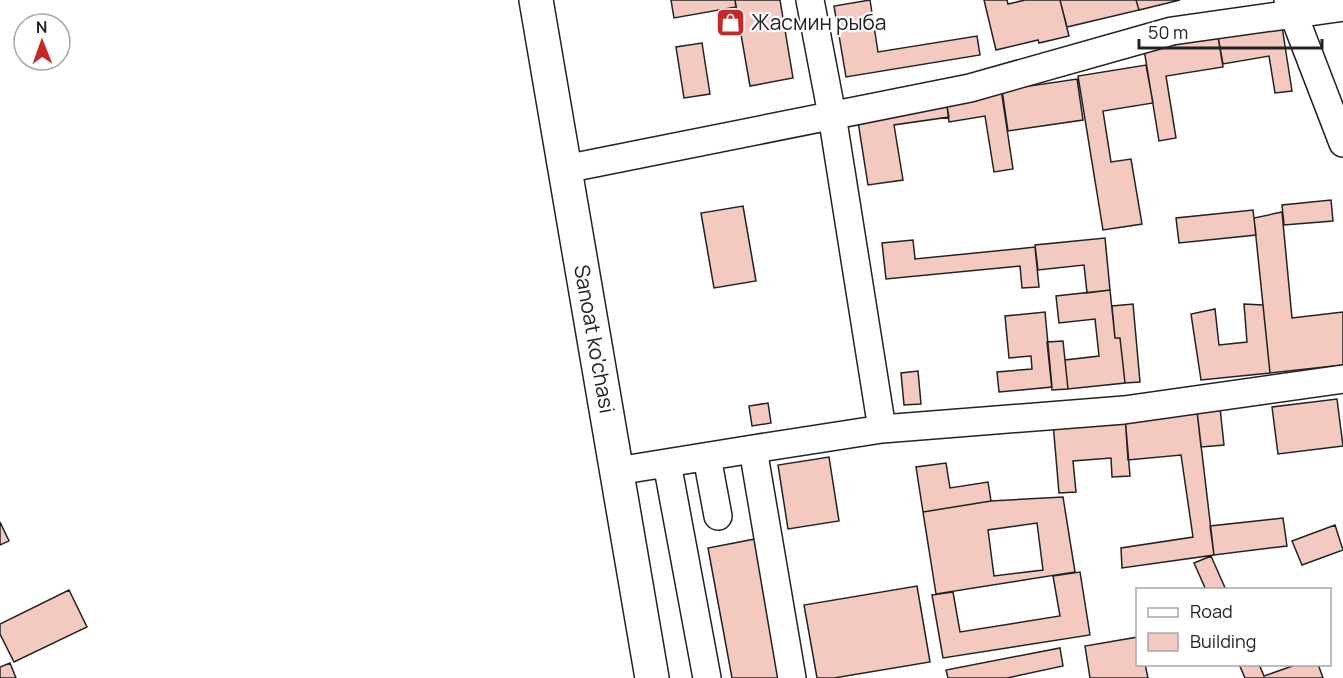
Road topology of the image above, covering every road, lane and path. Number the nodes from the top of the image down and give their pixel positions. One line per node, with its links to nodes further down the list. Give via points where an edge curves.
1 (536, 0): 7 (main road, Sanoat ko'chasi)
2 (810, 0): 5 (street)
3 (1290, 7): 4 (street); 5 (street, via 1172,30 970,88); 6 (street)
4 (1343, 7)
5 (832, 115): 7 (street); 9 (street)
6 (1343, 143)
7 (565, 169): 13 (main road, Sanoat ko'chasi)
8 (1343, 379): 9 (street, via 1124,410)
9 (882, 429): 10 (street)
10 (753, 449): 11 (street); 15 (street)
11 (707, 457): 12 (street); 14 (street)
12 (667, 463): 13 (street); 17 (street)
13 (616, 471): 16 (main road, Sanoat ko'chasi)
14 (718, 516)
15 (796, 662)
16 (652, 678)
17 (707, 678)

